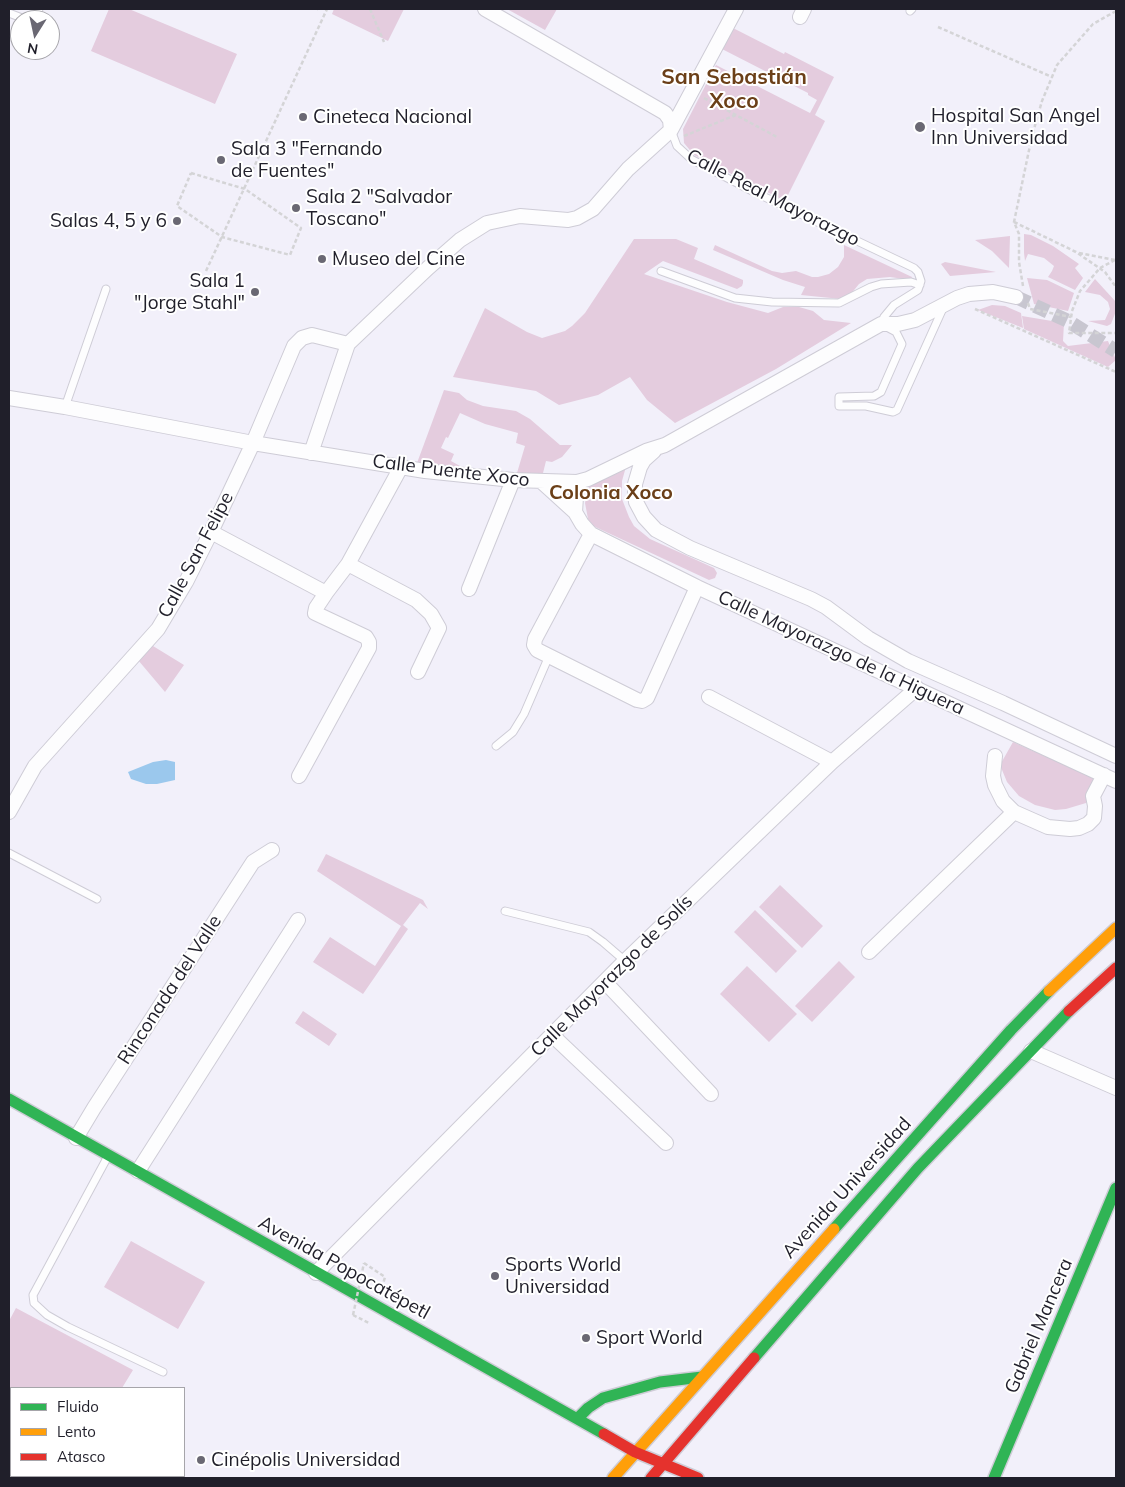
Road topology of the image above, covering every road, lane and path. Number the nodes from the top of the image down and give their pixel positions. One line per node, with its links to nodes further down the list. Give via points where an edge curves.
1 (327, 9): 13 (path)
2 (370, 9): 7 (path)
3 (485, 9): 11 (street, Calle Real Mayorazgo, via 665,113 670,120)
4 (736, 9): 9 (street)
5 (1116, 11): 8 (path, via 1093,24 1057,65)
6 (938, 27): 8 (path)
7 (384, 42)
8 (1052, 77): 14 (path, via 1032,136)
9 (692, 92): 10 (path); 11 (street)
10 (736, 115): 11 (path); 12 (path)
11 (672, 135): 22 (lane, Calle Real Mayorazgo, via 681,151 691,159 914,268 920,276); 32 (street, via 628,169 585,214 568,220 520,216 487,223 460,240)
12 (778, 137)
13 (245, 189): 15 (path); 15 (path, via 191,174 177,206); 15 (path, via 302,228 290,255)
14 (1014, 222): 16 (path); 17 (path, via 1019,234)
15 (222, 237): 21 (path)
16 (1076, 252): 18 (path); 19 (path)
17 (1018, 255)
18 (1116, 260): 19 (path)
19 (1100, 268): 23 (path); 29 (path, via 1080,291)
20 (661, 271): 22 (lane, via 735,298 772,302 839,303 871,286 910,282)
21 (206, 272)
22 (920, 285): 30 (lane, via 888,311)
23 (1116, 287)
24 (106, 289): 35 (lane)
25 (1016, 297): 26 (street, via 969,294)
26 (945, 304): 30 (street, Calle Puente Xoco, via 915,320); 30 (lane, via 897,410 839,406 839,397 874,396 881,392 902,344 896,332)
27 (975, 309): 33 (path)
28 (1051, 313): 29 (path)
29 (1071, 317): 31 (path, via 1069,332)
30 (881, 324): 37 (street, Calle Puente Xoco)
31 (1116, 333)
32 (348, 344): 36 (street, Calle San Felipe, via 312,335 298,341); 38 (street)
33 (1116, 372)
34 (9, 398): 35 (street, Calle Puente Xoco)
35 (65, 407): 36 (street, Calle Puente Xoco)
36 (253, 443): 38 (street, Calle Puente Xoco); 44 (street, Calle San Felipe)
37 (665, 445): 42 (street, Calle Puente Xoco); 56 (street, via 644,460 635,484 640,510 656,530 826,607 868,638 908,661)
38 (311, 453): 39 (street, Calle Puente Xoco)
39 (401, 466): 40 (street, Calle Puente Xoco); 46 (street)
40 (514, 480): 41 (street, Calle Puente Xoco); 48 (street)
41 (542, 482): 42 (street, Calle Puente Xoco); 43 (street, Calle Mayorazgo de la Higuera)
42 (577, 482): 43 (street)
43 (575, 512): 45 (street, Calle Mayorazgo de la Higuera)
44 (211, 532): 49 (street); 60 (street, Calle San Felipe, via 158,629 35,766)
45 (591, 534): 47 (street, Calle Mayorazgo de la Higuera); 50 (street, via 535,639 537,650)
46 (348, 564): 49 (street); 51 (street, via 416,600 431,614 439,628)
47 (696, 587): 50 (street, via 642,701); 52 (street, Calle Mayorazgo de la Higuera)
48 (469, 589)
49 (326, 593): 58 (street, via 315,613 366,637 369,648)
50 (549, 656): 54 (lane, via 524,714 513,732)
51 (418, 672)
52 (917, 688): 57 (street, Calle Mayorazgo de Solís); 59 (street, Calle Mayorazgo de la Higuera)
53 (709, 697): 57 (street)
54 (496, 746)
55 (995, 756): 61 (street, via 995,786)
56 (1116, 756)
57 (832, 762): 69 (street, Calle Mayorazgo de Solís)
58 (299, 776)
59 (1110, 778): 61 (street, via 1093,796 1094,818 1079,828 1048,827)
60 (9, 812)
61 (1014, 812): 68 (street)
62 (272, 850): 77 (street, Rinconada del Valle, via 253,862)
63 (9, 853): 64 (lane)
64 (97, 899)
65 (505, 911): 69 (lane, via 589,932)
66 (298, 920): 80 (street)
67 (1116, 928): 86 (main road, Avenida Universidad, via 1011,1030)
68 (869, 952)
69 (625, 962): 71 (street, Calle Mayorazgo de Solís)
70 (1116, 968): 73 (main road)
71 (605, 982): 72 (street, Calle Mayorazgo de Solís); 75 (street)
72 (552, 1035): 78 (street); 82 (street, Calle Mayorazgo de Solís)
73 (1031, 1051): 74 (street); 89 (main road, via 918,1168)
74 (1116, 1088)
75 (711, 1094)
76 (9, 1099): 77 (main road, Avenida Popocatépetl)
77 (76, 1138): 79 (main road, Avenida Popocatépetl)
78 (666, 1143)
79 (108, 1155): 80 (main road, Avenida Popocatépetl); 85 (lane, via 33,1295 34,1302 47,1315 68,1327)
80 (138, 1171): 82 (main road, Avenida Popocatépetl)
81 (1116, 1188): 93 (main road, Gabriel Mancera)
82 (316, 1273): 83 (main road, Avenida Popocatépetl)
83 (376, 1307): 84 (path, bridge, via 385,1277 364,1264); 87 (main road, Avenida Popocatépetl)
84 (353, 1315)
85 (163, 1372)
86 (702, 1377): 87 (main road, via 660,1382 603,1398); 88 (main road, Avenida Universidad)
87 (578, 1418): 88 (main road, Avenida Popocatépetl)
88 (635, 1452): 89 (main road, Avenida Popocatépetl); 90 (main road, Avenida Universidad)
89 (664, 1463): 91 (main road); 92 (main road, Avenida Popocatépetl)
90 (612, 1478)
91 (651, 1478)
92 (698, 1478)
93 (994, 1478)

